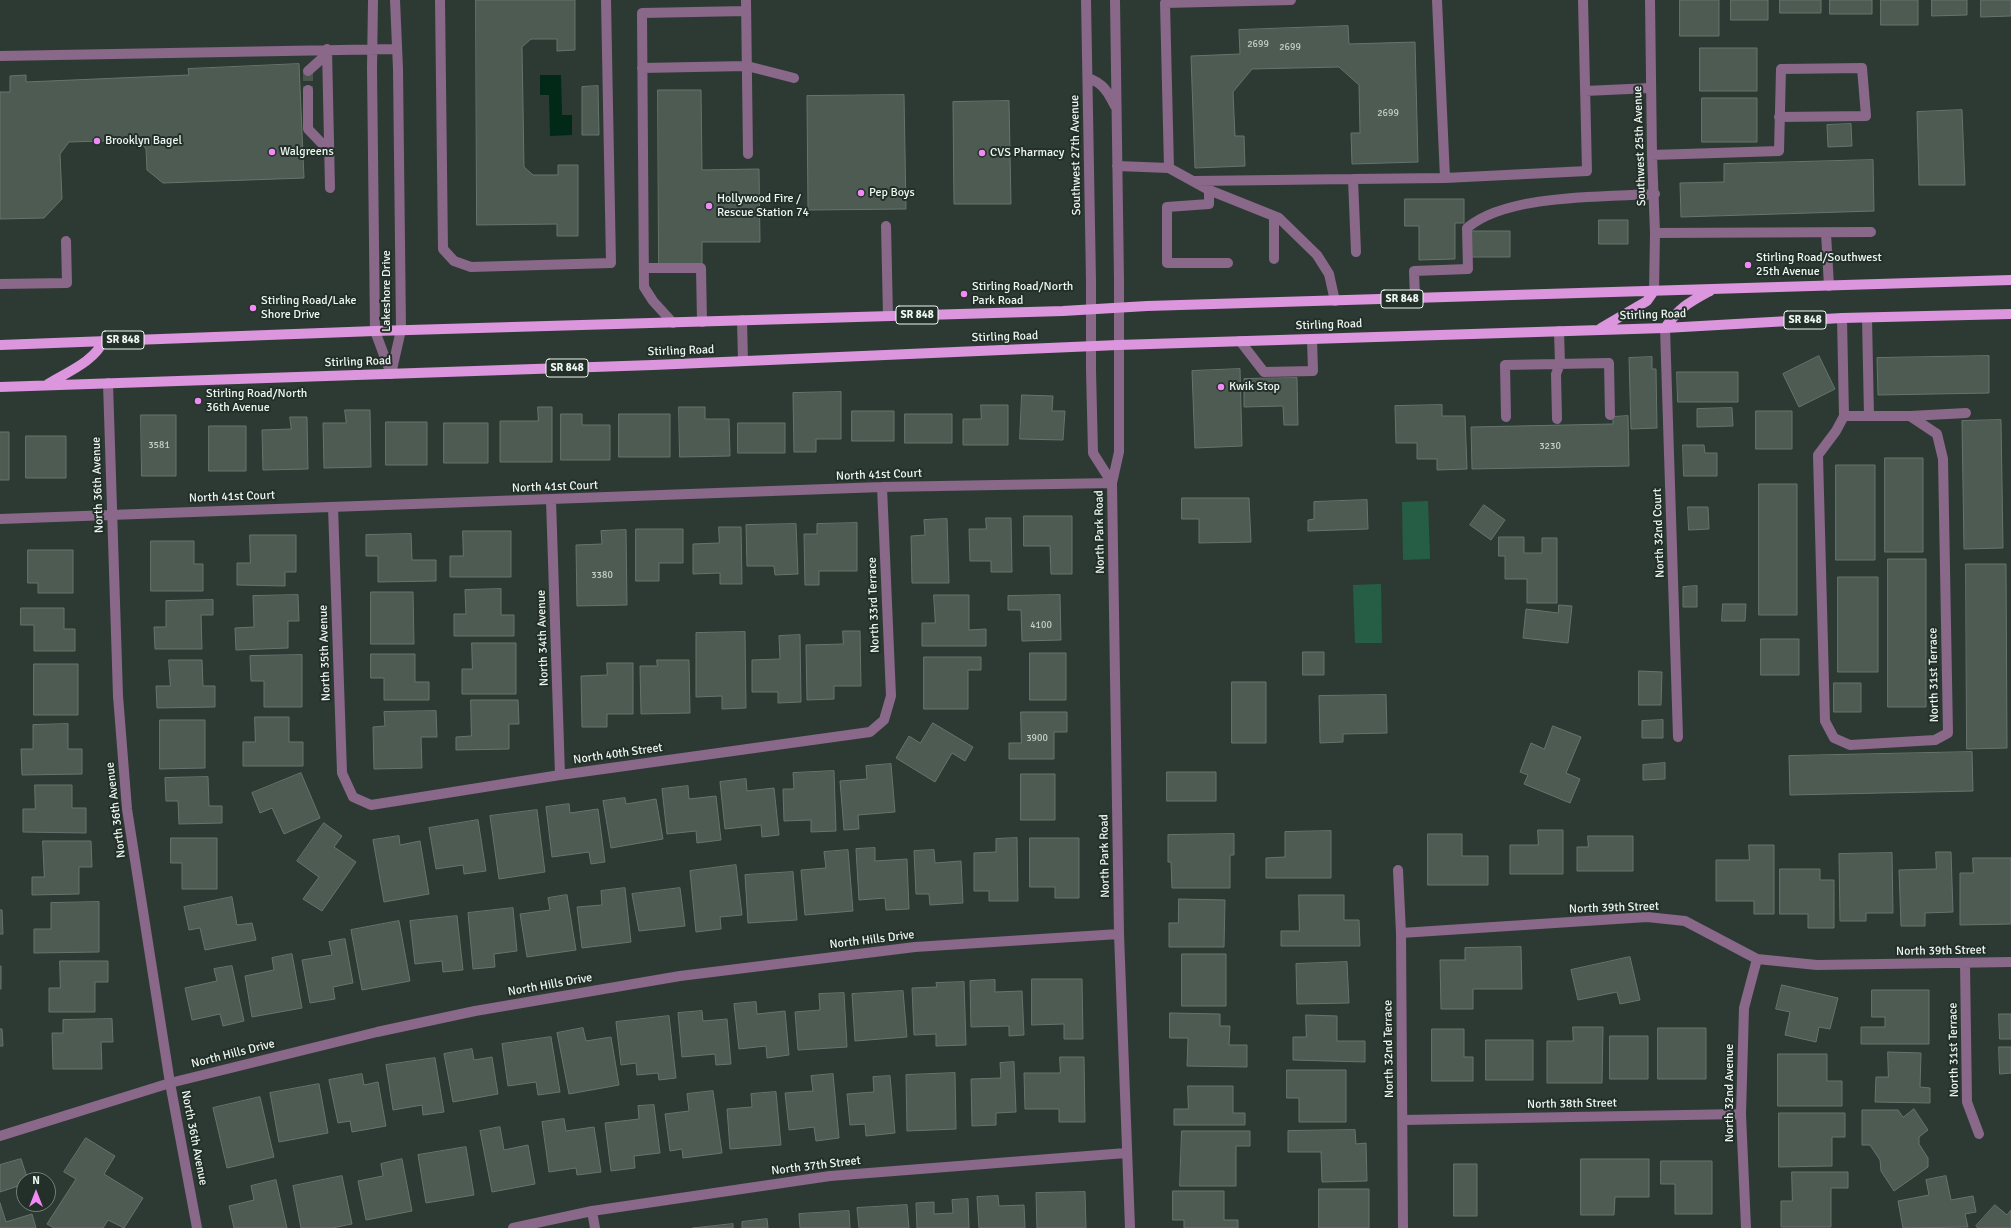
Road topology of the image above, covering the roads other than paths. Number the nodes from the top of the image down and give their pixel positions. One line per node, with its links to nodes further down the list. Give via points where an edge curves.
1 (373, 0): 13 (street, Lakeshore Drive)
2 (395, 0): 14 (street, Lakeshore Drive)
3 (440, 0): 4 (street, via 443,249 454,261 471,267 611,263)
4 (606, 0)
5 (746, 0): 12 (street)
6 (1086, 0): 21 (street, Southwest 27th Avenue)
7 (1115, 0): 25 (street)
8 (1291, 0): 31 (street, via 1165,3)
9 (1437, 0): 32 (street)
10 (1583, 0): 24 (street)
11 (1650, 0): 22 (street, Southwest 25th Avenue)
12 (746, 12): 17 (street); 18 (street, via 642,13)
13 (372, 49): 14 (street); 15 (street); 67 (street, Lakeshore Drive)
14 (397, 49): 66 (street, Lakeshore Drive)
15 (327, 51): 16 (street); 19 (street); 27 (street)
16 (0, 56)
17 (747, 66): 18 (street); 20 (street); 28 (street)
18 (642, 68): 47 (street)
19 (308, 71)
20 (794, 78)
21 (1088, 78): 25 (street, via 1098,81 1108,92); 56 (street, Southwest 27th Avenue)
22 (1651, 88): 24 (street); 29 (street, Southwest 25th Avenue)
23 (308, 90): 27 (street, via 308,129)
24 (1585, 91): 32 (street, via 1587,171)
25 (1116, 108): 30 (street)
26 (1779, 117): 26 (street, via 1781,69 1862,68 1866,116); 29 (street, via 1779,150)
27 (330, 152): 35 (street)
28 (748, 154)
29 (1652, 155): 37 (street, Southwest 25th Avenue)
30 (1117, 166): 31 (street); 55 (street)
31 (1169, 168): 34 (street)
32 (1445, 178): 33 (street)
33 (1353, 179): 34 (street); 44 (street)
34 (1195, 181): 36 (street)
35 (330, 188)
36 (1208, 190): 38 (street); 46 (street, via 1209,204 1167,207 1166,263)
37 (1655, 194): 41 (street, Southwest 25th Avenue); 53 (street, via 1529,202 1478,218 1467,228 1468,269 1414,271)
38 (1274, 216): 45 (street); 54 (street, via 1317,255 1329,274)
39 (886, 226): 58 (street)
40 (1871, 232): 42 (street)
41 (1656, 233): 42 (street); 52 (street, Southwest 25th Avenue)
42 (1826, 233): 50 (street)
43 (66, 241): 49 (street, via 67,283)
44 (1356, 252)
45 (1274, 259)
46 (1228, 263)
47 (644, 268): 62 (street, via 701,268); 63 (street, via 644,287 653,302)
48 (2011, 280): 50 (main road, Stirling Road / SR 848)
49 (0, 284)
50 (1829, 286): 51 (main road, Stirling Road / SR 848)
51 (1713, 290): 52 (main road, Stirling Road / SR 848); 64 (main road, via 1686,303)
52 (1654, 291): 53 (main road, Stirling Road / SR 848); 65 (main road, via 1647,301)
53 (1415, 298): 54 (main road, Stirling Road / SR 848)
54 (1335, 301): 55 (main road, Stirling Road / SR 848)
55 (1118, 308): 56 (main road, Stirling Road / SR 848); 73 (street, North Park Road)
56 (1091, 309): 58 (main road, Stirling Road / SR 848); 74 (street, North Park Road)
57 (2011, 314): 60 (main road, Stirling Road / SR 848)
58 (888, 316): 61 (main road, Stirling Road / SR 848)
59 (1842, 318): 60 (main road, Stirling Road / SR 848); 64 (main road, Stirling Road / SR 848); 83 (street)
60 (1867, 318): 84 (street)
61 (742, 320): 62 (main road, Stirling Road / SR 848); 75 (street)
62 (702, 322): 63 (main road, Stirling Road / SR 848)
63 (673, 323): 66 (main road, Stirling Road / SR 848)
64 (1665, 328): 65 (main road, Stirling Road / SR 848); 95 (street, North 32nd Court)
65 (1599, 329): 68 (main road, Stirling Road / SR 848)
66 (401, 330): 67 (main road, Stirling Road / SR 848); 77 (street, Lakeshore Drive)
67 (375, 331): 70 (main road, Stirling Road / SR 848); 77 (street, Lakeshore Drive)
68 (1559, 331): 69 (main road, Stirling Road / SR 848); 76 (street)
69 (1312, 339): 71 (main road, Stirling Road / SR 848); 71 (street, via 1313,371 1264,372)
70 (104, 340): 72 (main road, Stirling Road / SR 848); 79 (main road, via 100,350 88,360)
71 (1240, 341): 73 (main road, Stirling Road / SR 848)
72 (0, 344)
73 (1118, 345): 74 (main road, Stirling Road / SR 848); 88 (street, North Park Road, via 1119,452)
74 (1091, 347): 75 (main road, Stirling Road / SR 848); 88 (street, North Park Road, via 1094,453)
75 (743, 361): 77 (main road, Stirling Road / SR 848)
76 (1560, 364): 82 (street, via 1608,363); 86 (street, via 1505,365); 87 (street, via 1556,374)
77 (391, 374): 78 (main road, Stirling Road / SR 848)
78 (108, 383): 79 (main road, Stirling Road / SR 848); 92 (street, North 36th Avenue)
79 (46, 385): 80 (main road, Stirling Road / SR 848)
80 (0, 387)
81 (1966, 413): 85 (street)
82 (1610, 415)
83 (1844, 416): 84 (street); 85 (street, North 31st Terrace, via 1818,455 1824,721 1834,738 1850,744 1935,740 1948,733 1943,459 1937,434)
84 (1868, 416): 85 (street)
85 (1910, 416)
86 (1506, 417)
87 (1558, 419)
88 (1112, 483): 89 (street, North 41st Court); 100 (street, North Park Road)
89 (882, 487): 90 (street, North 41st Court); 94 (street, North 33rd Terrace, via 891,696)
90 (552, 500): 91 (street, North 41st Court); 96 (street, North 34th Avenue)
91 (332, 507): 92 (street, North 41st Court); 97 (street, North 35th Avenue, via 342,773)
92 (112, 515): 93 (street, North 41st Court); 104 (street, North 36th Avenue, via 118,696 127,809)
93 (0, 519)
94 (884, 720): 96 (street, North 40th Street, via 870,732)
95 (1678, 737)
96 (560, 775): 97 (street, North 40th Street, via 371,805)
97 (353, 797)
98 (1398, 870): 99 (street, North 32nd Terrace)
99 (1401, 933): 101 (street, North 39th Street, via 1647,917 1684,921); 106 (street, North 32nd Terrace)
100 (1119, 934): 104 (street, North Hills Drive, via 915,947 680,976 475,1011 376,1032); 109 (street, North Park Road)
101 (1757, 959): 103 (street, North 39th Street, via 1817,965); 105 (street, North 32nd Avenue, via 1744,1008)
102 (2011, 962): 103 (street, North 39th Street)
103 (1965, 964): 107 (street, North 31st Terrace, via 1967,1102)
104 (170, 1083): 108 (street, North Hills Drive); 111 (street, North 36th Avenue)
105 (1742, 1114): 106 (street, North 38th Street); 116 (street, North 32nd Avenue)
106 (1403, 1120): 115 (street, North 32nd Terrace)
107 (1979, 1134)
108 (0, 1136)
109 (1126, 1153): 110 (street, North 37th Street, via 830,1176); 114 (street, North Park Road)
110 (592, 1211): 112 (street, North 37th Street); 113 (street)
111 (198, 1228)
112 (513, 1228)
113 (595, 1228)
114 (1130, 1228)
115 (1403, 1228)
116 (1746, 1228)

